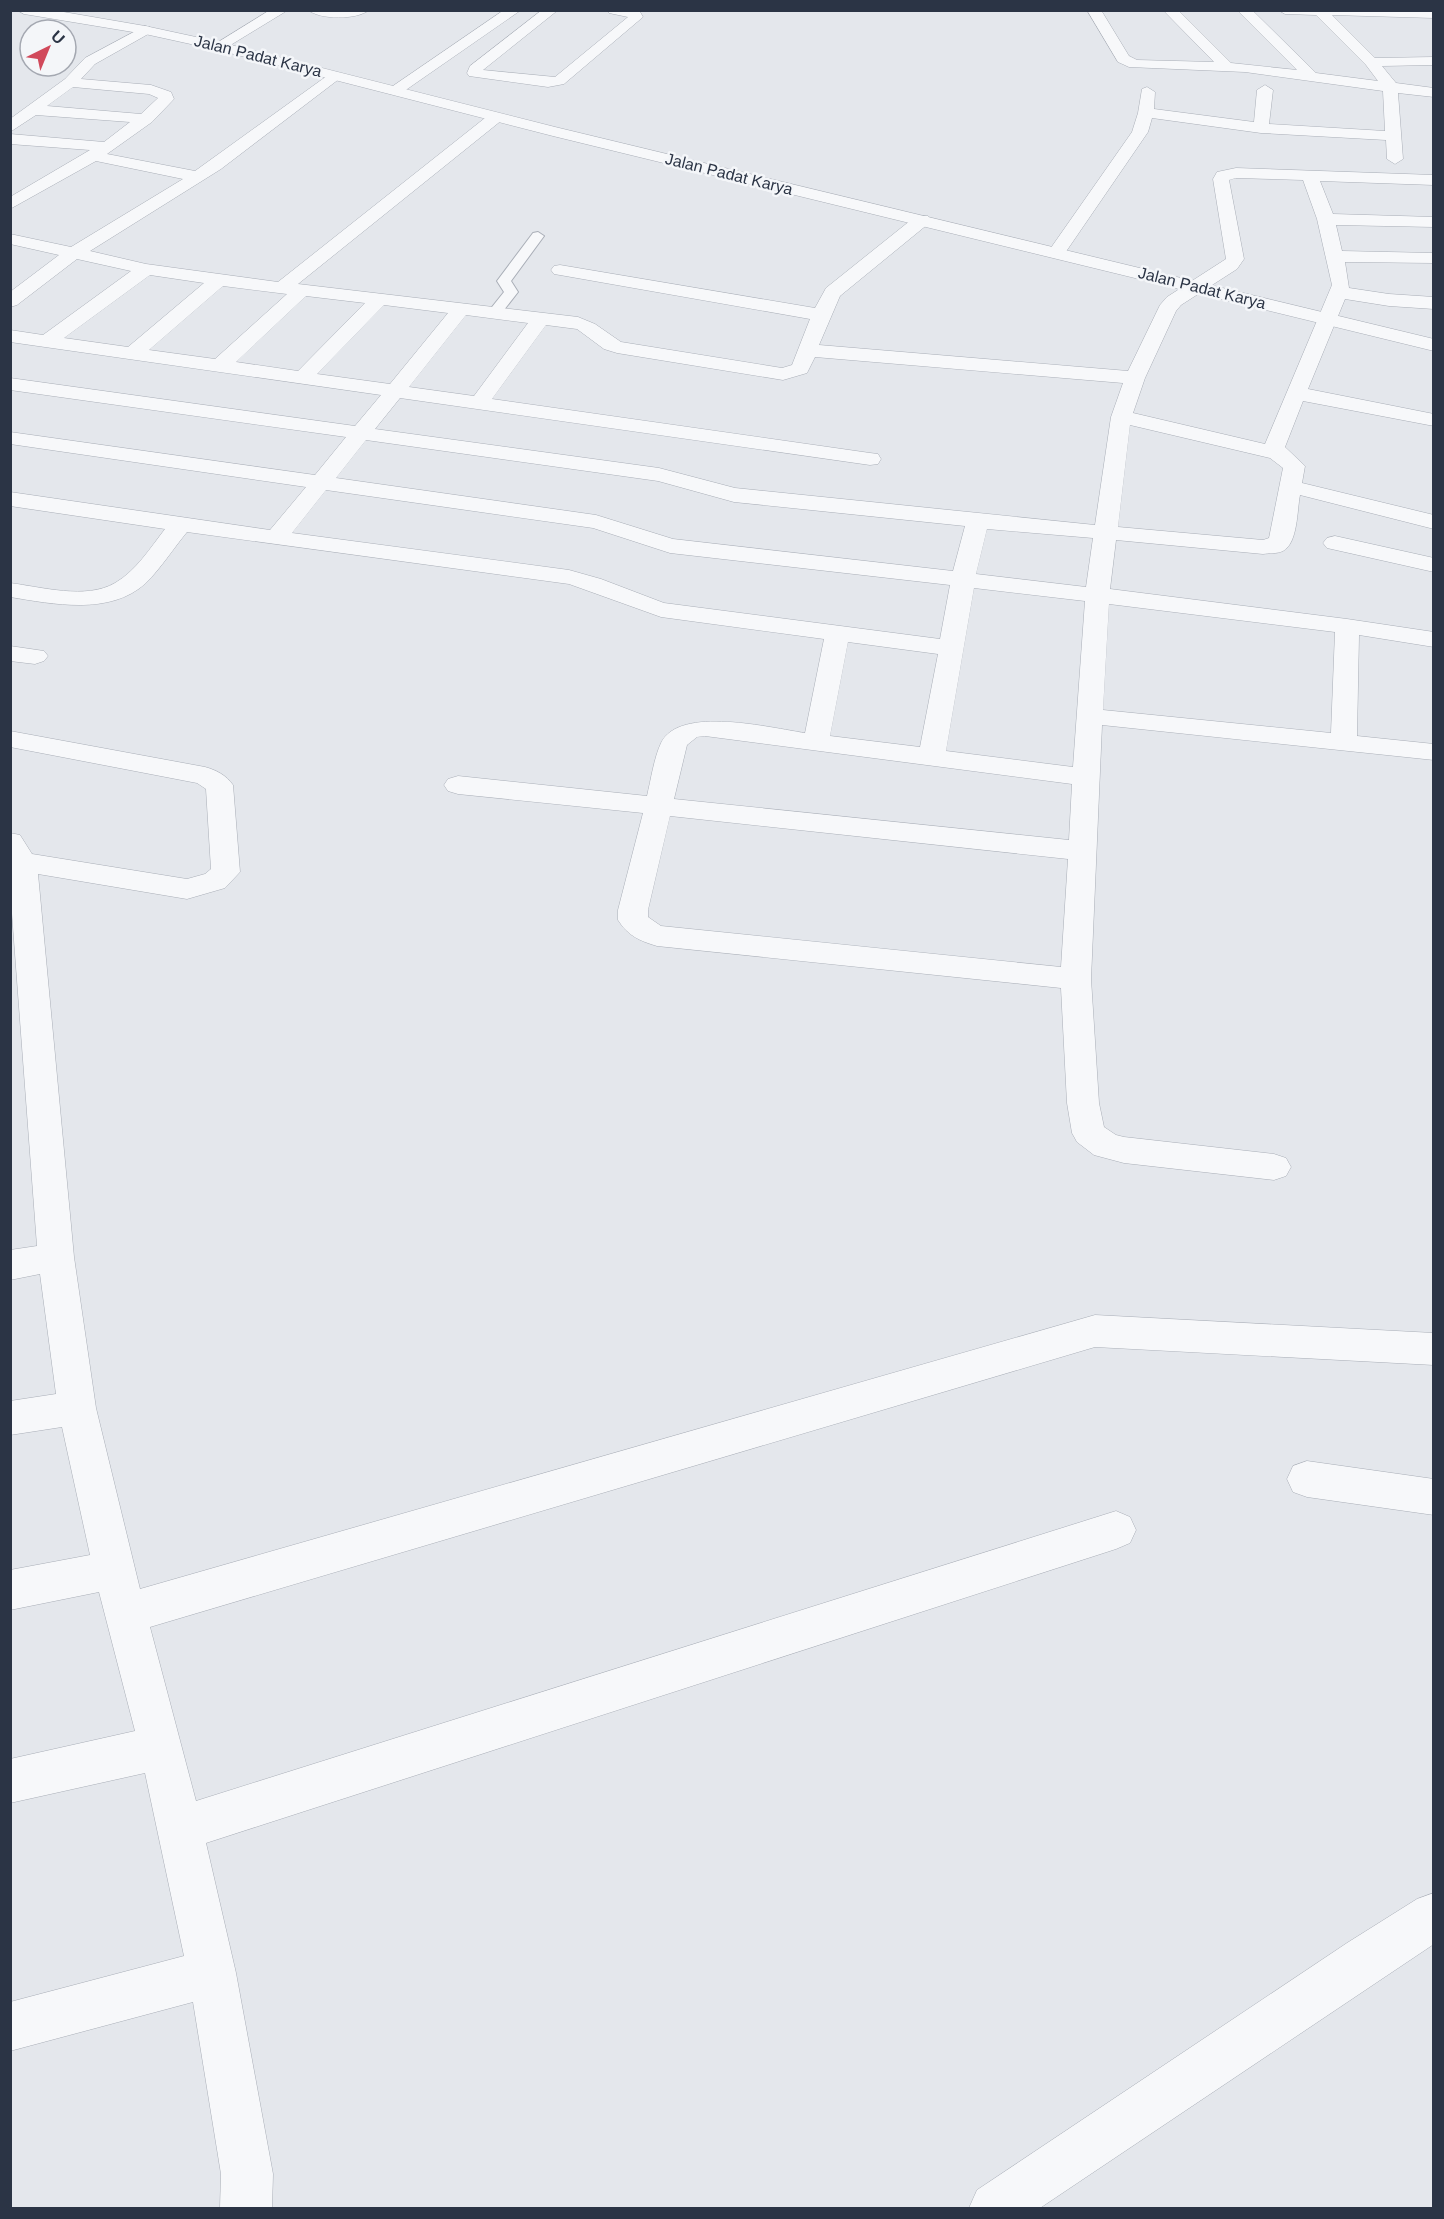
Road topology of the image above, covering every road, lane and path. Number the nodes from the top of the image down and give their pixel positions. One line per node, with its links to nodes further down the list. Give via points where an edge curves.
1 (24, 10): 17 (street, Jalan Padat Karya)
2 (281, 10): 18 (street)
3 (315, 10): 4 (street, via 346,14)
4 (362, 10)
5 (551, 10): 24 (street, via 473,71)
6 (614, 10): 24 (street, via 636,17 559,81)
7 (1094, 10): 21 (street, via 1128,62)
8 (1170, 10): 21 (street)
9 (1244, 10): 22 (street)
10 (1285, 10): 13 (street)
11 (489, 12): 12 (street)
12 (512, 12): 30 (street)
13 (1321, 12): 14 (street); 20 (street)
14 (1391, 12): 15 (street); 16 (street)
15 (1434, 14)
16 (1408, 26)
17 (145, 30): 18 (street, Jalan Padat Karya); 25 (street, via 98,56)
18 (219, 46): 23 (street, Jalan Padat Karya)
19 (1434, 61): 20 (street)
20 (1371, 62): 27 (street)
21 (1226, 66): 22 (street)
22 (1310, 75): 27 (street)
23 (336, 76): 30 (street, Jalan Padat Karya); 42 (street)
24 (517, 79): 28 (street)
25 (70, 82): 33 (street); 35 (street, via 166,95)
26 (1148, 83): 34 (street)
27 (1390, 86): 31 (street); 38 (street)
28 (504, 89)
29 (1265, 90): 37 (street)
30 (395, 91): 32 (street, Jalan Padat Karya, via 476,112)
31 (1434, 93)
32 (493, 109): 47 (street, Jalan Padat Karya); 59 (street)
33 (34, 111): 35 (street); 36 (street)
34 (1146, 113): 37 (street); 51 (street, via 1140,132)
35 (146, 119): 40 (street)
36 (10, 127)
37 (1261, 128): 38 (street)
38 (1392, 136): 43 (street)
39 (10, 139): 40 (street)
40 (102, 151): 42 (street); 45 (street)
41 (1310, 176): 43 (street); 46 (street); 58 (street, via 1223,176 1235,259)
42 (198, 177): 52 (street)
43 (1397, 179): 44 (street)
44 (1434, 180)
45 (10, 204)
46 (1326, 219): 48 (street); 53 (street)
47 (922, 220): 51 (street, Jalan Padat Karya); 66 (street, via 841,284)
48 (1434, 222)
49 (538, 236): 65 (lane, via 504,281 511,292)
50 (10, 239): 52 (street)
51 (1057, 252): 58 (street, Jalan Padat Karya)
52 (74, 253): 55 (street); 62 (street)
53 (1334, 256): 54 (street); 60 (street)
54 (1434, 258)
55 (146, 269): 57 (street); 70 (street)
56 (560, 270): 66 (street)
57 (219, 280): 59 (street); 73 (street)
58 (1196, 286): 68 (street, Jalan Padat Karya); 76 (street, via 1167,309)
59 (292, 289): 61 (street); 74 (street)
60 (1339, 292): 63 (street); 68 (street)
61 (380, 299): 64 (street); 75 (street)
62 (10, 301)
63 (1434, 303)
64 (462, 308): 65 (street); 78 (street)
65 (495, 312): 67 (street)
66 (821, 315): 72 (street)
67 (541, 318): 72 (street, via 586,325 617,347 783,374 800,369); 80 (street)
68 (1328, 319): 71 (street, Jalan Padat Karya); 79 (street)
69 (10, 336): 70 (street)
70 (47, 341): 73 (street)
71 (1434, 345)
72 (807, 350): 76 (street)
73 (134, 353): 74 (street)
74 (221, 365): 75 (street)
75 (303, 377): 78 (street)
76 (1135, 378): 81 (street)
77 (10, 384): 83 (street)
78 (395, 391): 80 (street); 83 (street)
79 (1295, 393): 82 (street); 85 (street, via 1274,447)
80 (479, 403): 86 (street)
81 (1121, 417): 85 (street); 93 (street)
82 (1434, 420)
83 (362, 432): 87 (street); 90 (street, via 659,475 734,495)
84 (10, 438): 87 (street)
85 (1277, 453): 88 (street, via 1294,466)
86 (870, 459)
87 (320, 483): 94 (street); 97 (street, via 596,522 670,546)
88 (1289, 486): 91 (street); 93 (street, via 1280,541 1274,546)
89 (10, 499): 92 (street)
90 (978, 521): 93 (street); 97 (street)
91 (1434, 522)
92 (181, 524): 94 (street); 98 (street, via 135,580 116,591 66,598)
93 (1104, 533): 99 (street)
94 (276, 538): 101 (street, via 569,577 603,586 661,610)
95 (1335, 543): 96 (street)
96 (1434, 565)
97 (963, 580): 99 (street); 103 (street)
98 (10, 590)
99 (1097, 595): 100 (street); 104 (street)
100 (1347, 626): 102 (street); 107 (street)
101 (837, 635): 103 (street); 106 (street)
102 (1434, 640)
103 (952, 648): 109 (street)
104 (1089, 716): 107 (street); 110 (street)
105 (10, 739): 114 (street, via 205,776 219,785 226,872 215,881 187,889)
106 (816, 742): 109 (street); 112 (street, via 705,728 689,730 674,743)
107 (1344, 742): 108 (street)
108 (1434, 752)
109 (932, 757): 110 (street)
110 (1086, 777): 113 (street)
111 (458, 784): 112 (street)
112 (660, 806): 113 (street); 115 (street, via 633,910 633,921 642,930 657,936)
113 (1082, 851): 115 (street)
114 (17, 852): 117 (street)
115 (1077, 979): 116 (street, via 1083,1104 1087,1129 1096,1140 1124,1150)
116 (1274, 1167)
117 (56, 1257): 118 (street); 120 (street)
118 (10, 1265)
119 (1434, 1349): 127 (street, via 1095,1331)
120 (77, 1408): 121 (street); 125 (street)
121 (10, 1418)
122 (1306, 1479): 123 (street)
123 (1434, 1497)
124 (1116, 1530): 130 (street)
125 (114, 1570): 126 (street); 127 (street)
126 (10, 1590)
127 (124, 1614): 128 (street)
128 (161, 1747): 129 (street); 130 (street)
129 (10, 1781)
130 (179, 1829): 132 (street)
131 (1434, 1916): 135 (street)
132 (212, 1972): 133 (street); 134 (street, via 246,2174)
133 (10, 2027)
134 (246, 2208)
135 (995, 2208)

